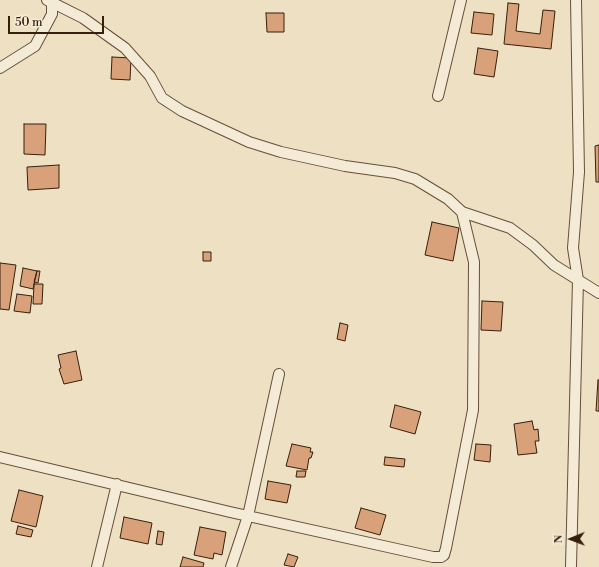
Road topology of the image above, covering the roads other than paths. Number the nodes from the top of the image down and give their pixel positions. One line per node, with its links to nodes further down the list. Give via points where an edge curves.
1 (461, 0): 5 (street)
2 (576, 0): 7 (street, via 579,172 573,248)
3 (50, 1): 4 (street, via 52,14 35,46); 6 (street, via 83,18 124,48 150,76 162,98 182,111 249,142 282,152 415,179 448,199)
4 (0, 68)
5 (438, 96)
6 (462, 212): 7 (street, via 510,228 534,245 554,265); 13 (street, via 474,262 473,410)
7 (578, 280): 8 (street); 14 (street)
8 (599, 293)
9 (279, 374): 12 (street)
10 (0, 456): 11 (street)
11 (117, 484): 12 (street); 15 (street)
12 (248, 516): 13 (street, via 433,557); 16 (street)
13 (442, 562)
14 (571, 566)
15 (97, 567)
16 (231, 567)

